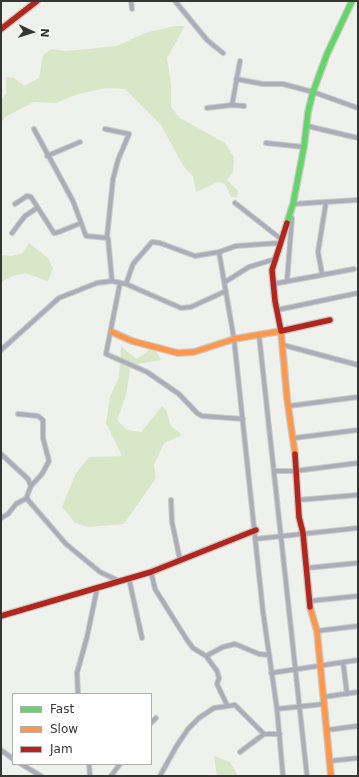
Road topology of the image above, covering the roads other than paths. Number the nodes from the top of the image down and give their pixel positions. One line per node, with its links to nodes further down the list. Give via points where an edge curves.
1 (37, 1): 6 (street)
2 (131, 1): 5 (street)
3 (175, 1): 7 (street, via 207,40)
4 (352, 1): 10 (street, via 327,54)
5 (132, 9)
6 (1, 29)
7 (223, 53)
8 (240, 61): 9 (street)
9 (236, 79): 10 (street, via 263,84 283,84); 11 (street)
10 (313, 92): 14 (street); 15 (street)
11 (232, 105): 12 (street); 13 (street)
12 (244, 106)
13 (207, 108)
14 (358, 108)
15 (307, 126): 18 (street); 21 (street)
16 (34, 129): 22 (street)
17 (105, 129): 32 (street, via 129,134 118,160)
18 (358, 138)
19 (80, 142): 22 (street)
20 (266, 143): 21 (street)
21 (304, 147): 27 (street)
22 (47, 156): 30 (street, via 73,201)
23 (358, 200): 24 (street)
24 (326, 202): 27 (street); 37 (street, via 318,252)
25 (235, 203): 33 (street)
26 (15, 204): 28 (street, via 29,196)
27 (293, 204): 33 (street)
28 (38, 208): 30 (street, via 54,233); 31 (street, via 25,216)
29 (292, 218): 40 (street)
30 (81, 223): 32 (street, via 86,236)
31 (12, 233)
32 (107, 238): 38 (street)
33 (280, 241): 34 (street, via 236,246); 35 (street)
34 (219, 252): 39 (street); 42 (street, via 195,256 152,242 133,264)
35 (275, 259): 39 (street, via 249,267); 43 (street, via 272,270)
36 (354, 269): 37 (street)
37 (322, 274): 40 (street)
38 (112, 281): 41 (street); 53 (street, via 97,283 59,298)
39 (225, 282): 44 (street)
40 (287, 282): 43 (street)
41 (120, 283): 42 (street); 49 (street)
42 (126, 284): 44 (street, via 181,308 191,307)
43 (273, 284): 46 (street)
44 (226, 291): 51 (street)
45 (358, 293): 46 (street)
46 (277, 310): 48 (street)
47 (330, 320): 48 (street)
48 (281, 331): 50 (street); 52 (street)
49 (112, 332): 51 (street, via 132,341 178,353 194,352); 58 (street, via 106,353 108,355 147,372 179,394 202,416)
50 (259, 335): 51 (street); 63 (street)
51 (234, 339): 58 (street)
52 (283, 345): 54 (street); 56 (street)
53 (1, 350)
54 (358, 365)
55 (358, 397): 56 (street)
56 (289, 406): 60 (street)
57 (18, 414): 65 (street, via 38,416 43,420 43,438 49,461)
58 (243, 419): 72 (street)
59 (358, 430): 60 (street)
60 (294, 438): 64 (street)
61 (1, 454): 65 (street, via 28,479)
62 (358, 463): 64 (street)
63 (274, 471): 64 (street); 74 (street)
64 (296, 471): 69 (street)
65 (31, 486): 67 (street)
66 (358, 495): 69 (street)
67 (27, 498): 70 (street); 81 (street, via 66,544 100,572)
68 (171, 500): 76 (street, via 172,522)
69 (298, 500): 73 (street)
70 (1, 518)
71 (358, 528): 73 (street)
72 (256, 530): 75 (street); 76 (street)
73 (303, 533): 74 (street); 78 (street)
74 (281, 537): 75 (street); 94 (street)
75 (255, 539): 89 (street)
76 (180, 560): 79 (street)
77 (358, 563): 78 (street)
78 (307, 568): 84 (street)
79 (151, 572): 80 (street); 90 (street, via 155,589 178,628 193,648)
80 (129, 579): 81 (street); 88 (street)
81 (120, 581): 82 (street)
82 (97, 588): 85 (street); 97 (street, via 88,637 77,673)
83 (358, 596): 84 (street)
84 (310, 601): 87 (street)
85 (1, 616)
86 (358, 626): 87 (street)
87 (317, 631): 93 (street)
88 (142, 638)
89 (269, 655): 90 (street, via 259,654 235,644 223,646); 95 (street)
90 (206, 656): 101 (street, via 218,671 217,684)
91 (358, 660): 92 (street)
92 (343, 662): 93 (street); 98 (street)
93 (321, 665): 94 (street); 99 (street)
94 (295, 668): 95 (street); 102 (street)
95 (271, 673): 103 (street)
96 (358, 692): 98 (street)
97 (78, 693)
98 (347, 694): 99 (street)
99 (323, 697): 100 (street)
100 (324, 704): 102 (street); 107 (street)
101 (227, 705): 108 (street, via 239,708); 121 (street, via 214,708 199,718 176,747)
102 (300, 707): 103 (street); 123 (street)
103 (277, 709): 109 (street)
104 (156, 718): 105 (street)
105 (152, 722)
106 (358, 726): 107 (street)
107 (326, 730): 114 (street)
108 (264, 734): 109 (street); 111 (street)
109 (280, 734): 122 (street)
110 (1, 750): 112 (street)
111 (240, 752)
112 (12, 758)
113 (358, 758): 114 (street)
114 (330, 761): 124 (street)
115 (23, 765): 118 (street)
116 (89, 765): 119 (street)
117 (119, 765): 120 (street)
118 (41, 776)
119 (90, 776)
120 (111, 776)
121 (160, 776)
122 (283, 776)
123 (306, 776)
124 (331, 776)

